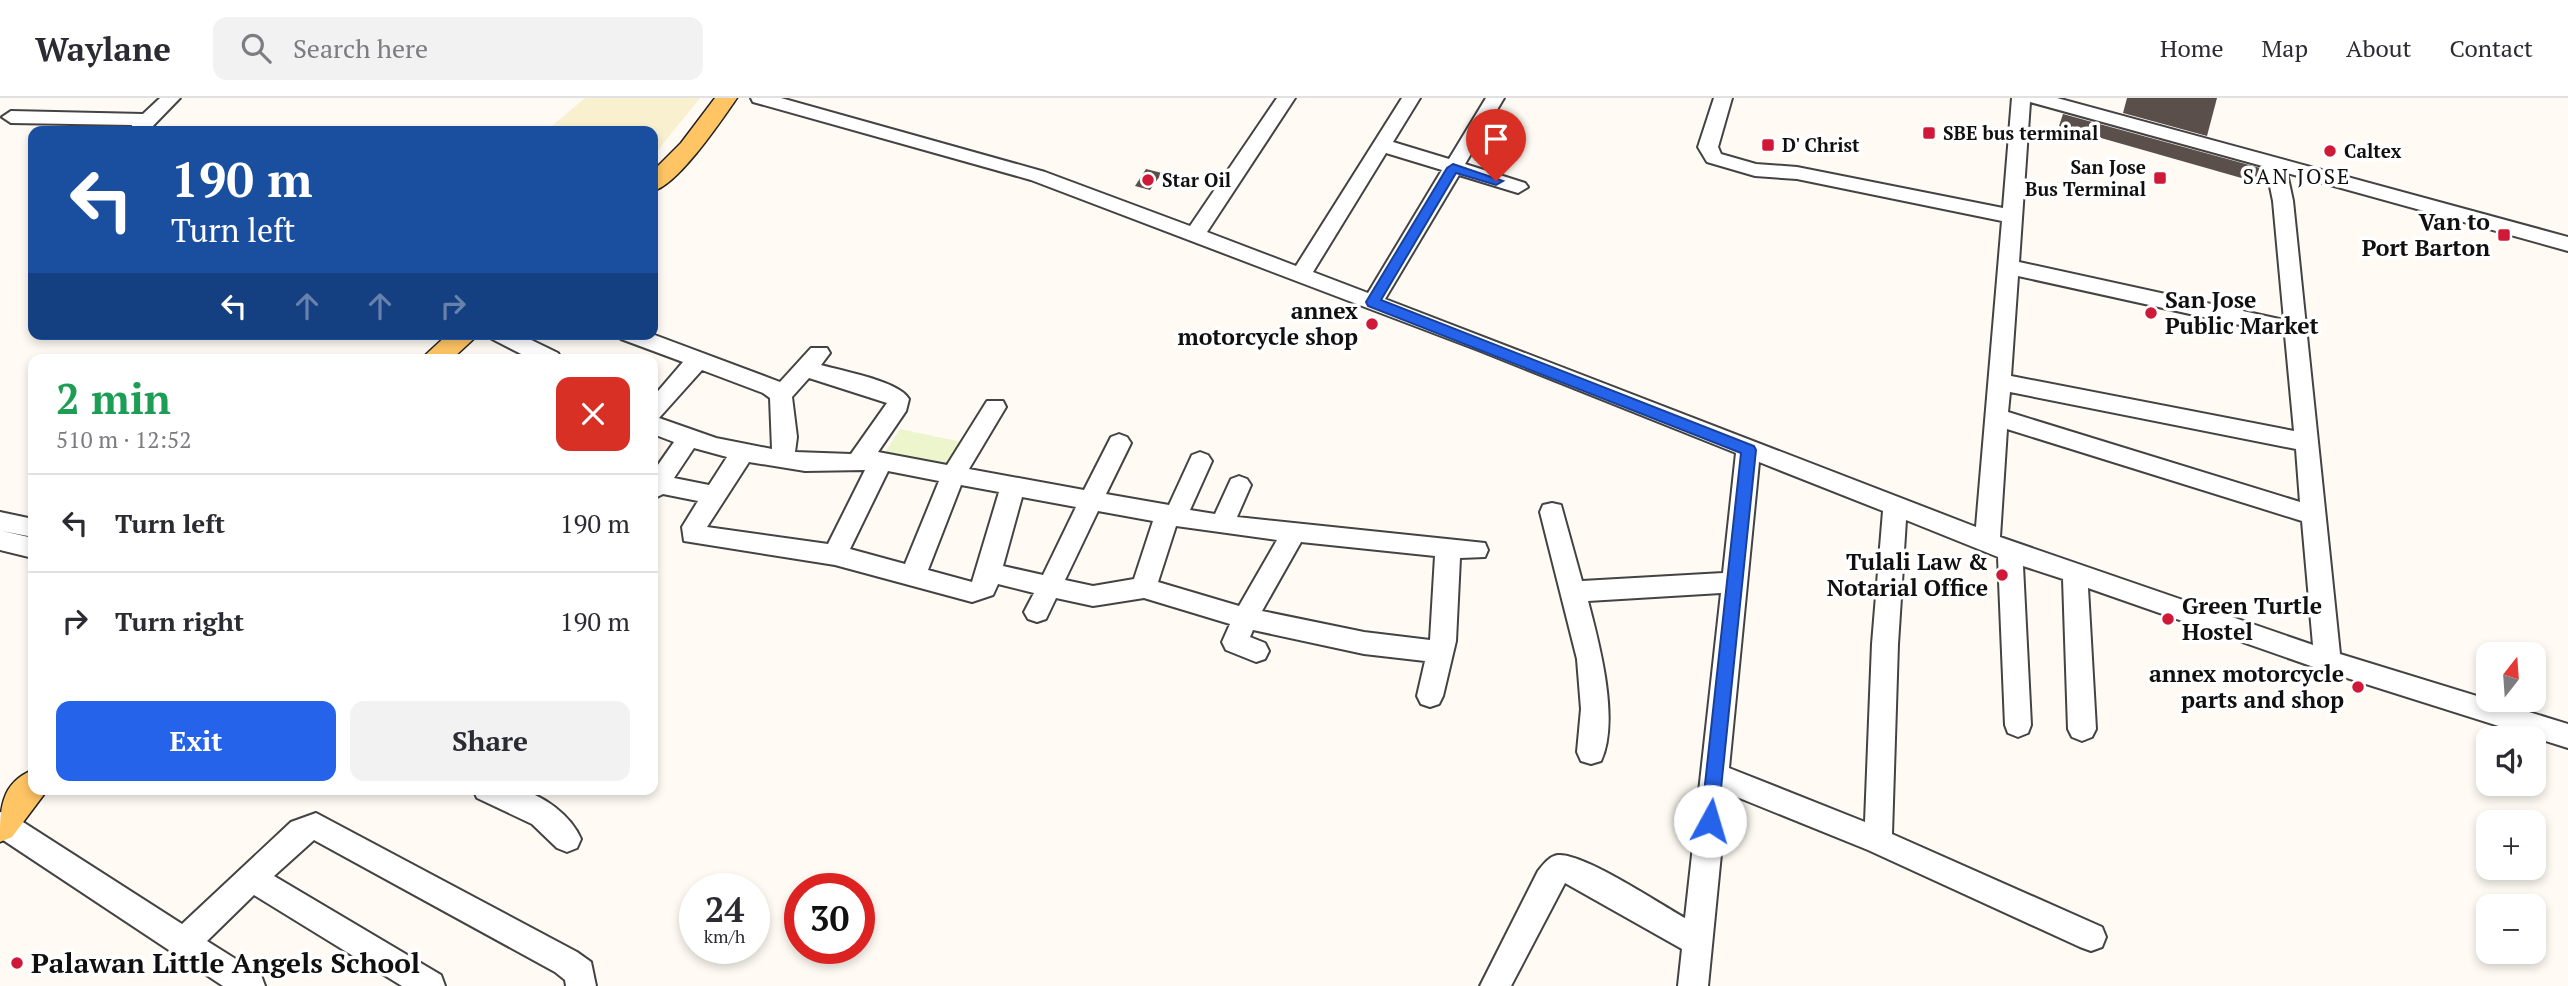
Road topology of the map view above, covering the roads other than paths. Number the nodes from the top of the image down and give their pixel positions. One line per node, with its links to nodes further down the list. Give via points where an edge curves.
1 (30, 98): 15 (street)
2 (72, 98): 16 (street)
3 (92, 98): 16 (street)
4 (123, 98): 17 (street)
5 (155, 98): 18 (street)
6 (170, 98): 18 (street)
7 (726, 98): 22 (main road, via 689,148)
8 (760, 98): 25 (street, via 1038,176)
9 (1411, 98): 19 (street)
10 (1495, 98): 21 (street)
11 (1723, 98): 24 (street, via 1708,148 1714,158 1755,170 1809,176)
12 (2021, 98): 24 (street)
13 (2036, 98): 20 (street)
14 (1286, 99): 25 (street)
15 (6, 114): 16 (street)
16 (62, 118): 17 (street)
17 (103, 119): 18 (street)
18 (140, 123)
19 (1381, 145): 21 (street); 28 (street)
20 (2275, 162): 26 (street); 30 (street)
21 (1453, 168): 23 (street); 29 (street)
22 (658, 179)
23 (1518, 187)
24 (2013, 217): 27 (street)
25 (1195, 234): 28 (street)
26 (2568, 244)
27 (2008, 267): 30 (street); 37 (street)
28 (1301, 275): 29 (street)
29 (1373, 302): 46 (street)
30 (2296, 330): 44 (street)
31 (458, 340): 34 (main road)
32 (512, 340): 35 (street)
33 (646, 340): 36 (street)
34 (440, 354)
35 (540, 354)
36 (698, 359): 38 (street, via 756,380); 40 (street)
37 (1998, 382): 41 (street); 44 (street)
38 (781, 395): 48 (street); 49 (street, via 812,361 898,399)
39 (995, 407): 51 (street)
40 (658, 417)
41 (1996, 417): 61 (street); 68 (street)
42 (658, 425): 43 (street)
43 (689, 438): 47 (street); 52 (street)
44 (2306, 442): 61 (street)
45 (1119, 443): 57 (street)
46 (1748, 450): 58 (street); 75 (street)
47 (743, 452): 48 (street); 56 (street)
48 (782, 459): 49 (street)
49 (870, 461): 51 (street); 71 (street)
50 (1200, 461): 60 (street)
51 (953, 475): 54 (street); 74 (street)
52 (658, 481)
53 (1239, 485): 63 (street)
54 (1013, 486): 57 (street); 72 (street)
55 (658, 487): 56 (street)
56 (716, 495): 71 (street, via 694,534)
57 (1091, 501): 60 (street); 76 (street)
58 (1895, 506): 68 (street); 94 (street)
59 (1552, 512): 78 (street)
60 (1172, 515): 63 (street); 77 (street)
61 (2314, 515): 83 (street)
62 (0, 521): 64 (street)
63 (1222, 525): 65 (street)
64 (28, 527)
65 (1293, 534): 69 (street); 80 (street)
66 (0, 540): 67 (street)
67 (28, 547)
68 (1998, 547): 73 (street); 85 (street)
69 (1448, 549): 70 (street); 82 (street)
70 (1476, 551)
71 (835, 555): 74 (street)
72 (990, 573): 74 (street, via 984,588 972,592); 76 (street)
73 (2076, 573): 83 (street); 86 (street)
74 (912, 578)
75 (1733, 582): 78 (street); 89 (street)
76 (1048, 586): 77 (street, via 1093,596); 79 (street)
77 (1144, 588): 80 (street)
78 (1573, 592): 88 (street, via 1590,659)
79 (1037, 612)
80 (1245, 618): 81 (street, via 1235,644); 82 (street, via 1364,643)
81 (1256, 651)
82 (1440, 652): 84 (street)
83 (2328, 661): 87 (street)
84 (1430, 696)
85 (2018, 725)
86 (2082, 729)
87 (2568, 736)
88 (1591, 752)
89 (1715, 775): 94 (street); 97 (street)
90 (28, 791): 92 (main road)
91 (499, 795): 93 (street, via 561,828)
92 (1, 825): 98 (street)
93 (567, 839)
94 (1878, 841): 96 (street)
95 (251, 878): 98 (street); 100 (street); 101 (street, via 302,831 316,826 566,962 580,972)
96 (2091, 937)
97 (1697, 941): 102 (street, via 1581,874 1559,868); 103 (street)
98 (182, 944): 99 (street)
99 (250, 986)
100 (430, 986)
101 (581, 986)
102 (1495, 986)
103 (1693, 986)

